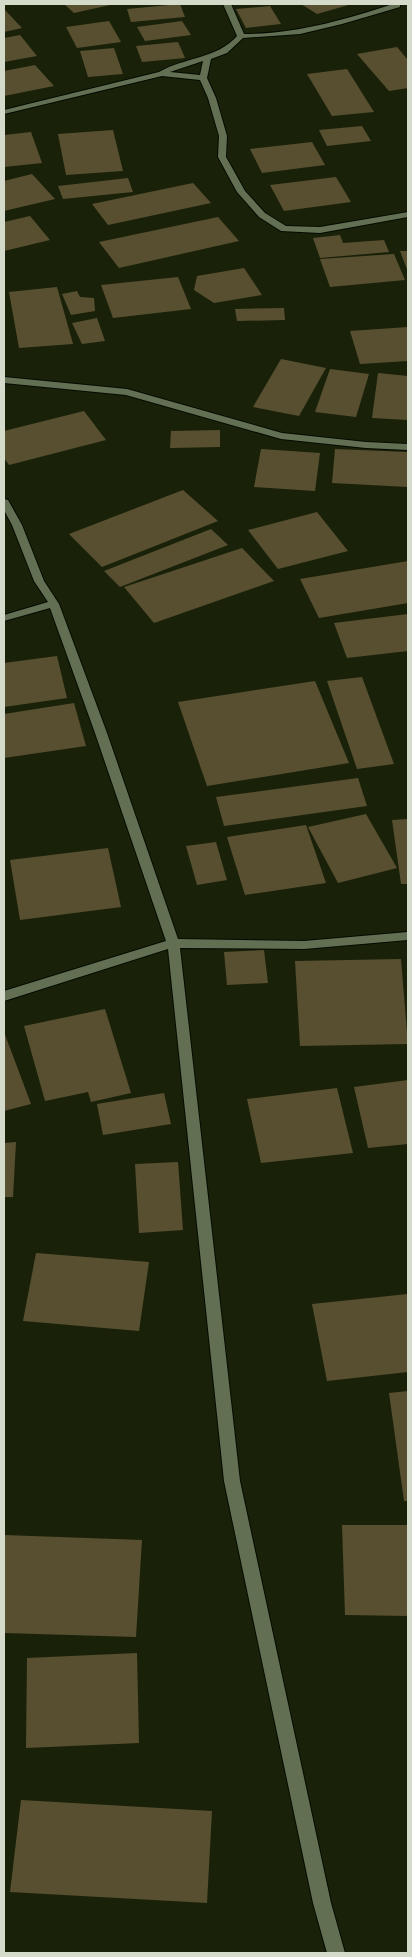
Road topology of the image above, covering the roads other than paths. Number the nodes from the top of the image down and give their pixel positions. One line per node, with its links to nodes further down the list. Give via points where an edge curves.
1 (227, 4): 3 (street)
2 (397, 5): 3 (street, via 297,34)
3 (240, 36): 4 (street, via 233,47)
4 (207, 59): 5 (street, via 171,67); 6 (street)
5 (162, 74): 6 (street); 7 (street)
6 (203, 78): 8 (street, via 223,136 222,157 241,192 262,215 284,229 320,230)
7 (4, 112)
8 (408, 215)
9 (4, 380): 10 (street, via 128,392 281,436)
10 (408, 447)
11 (4, 502): 12 (street, via 17,525 39,581)
12 (54, 604): 13 (street); 15 (street, via 102,732)
13 (4, 618)
14 (408, 936): 15 (street, via 304,946)
15 (173, 943): 16 (street); 17 (street, via 232,1481 322,1903)
16 (4, 996)
17 (336, 1953)

